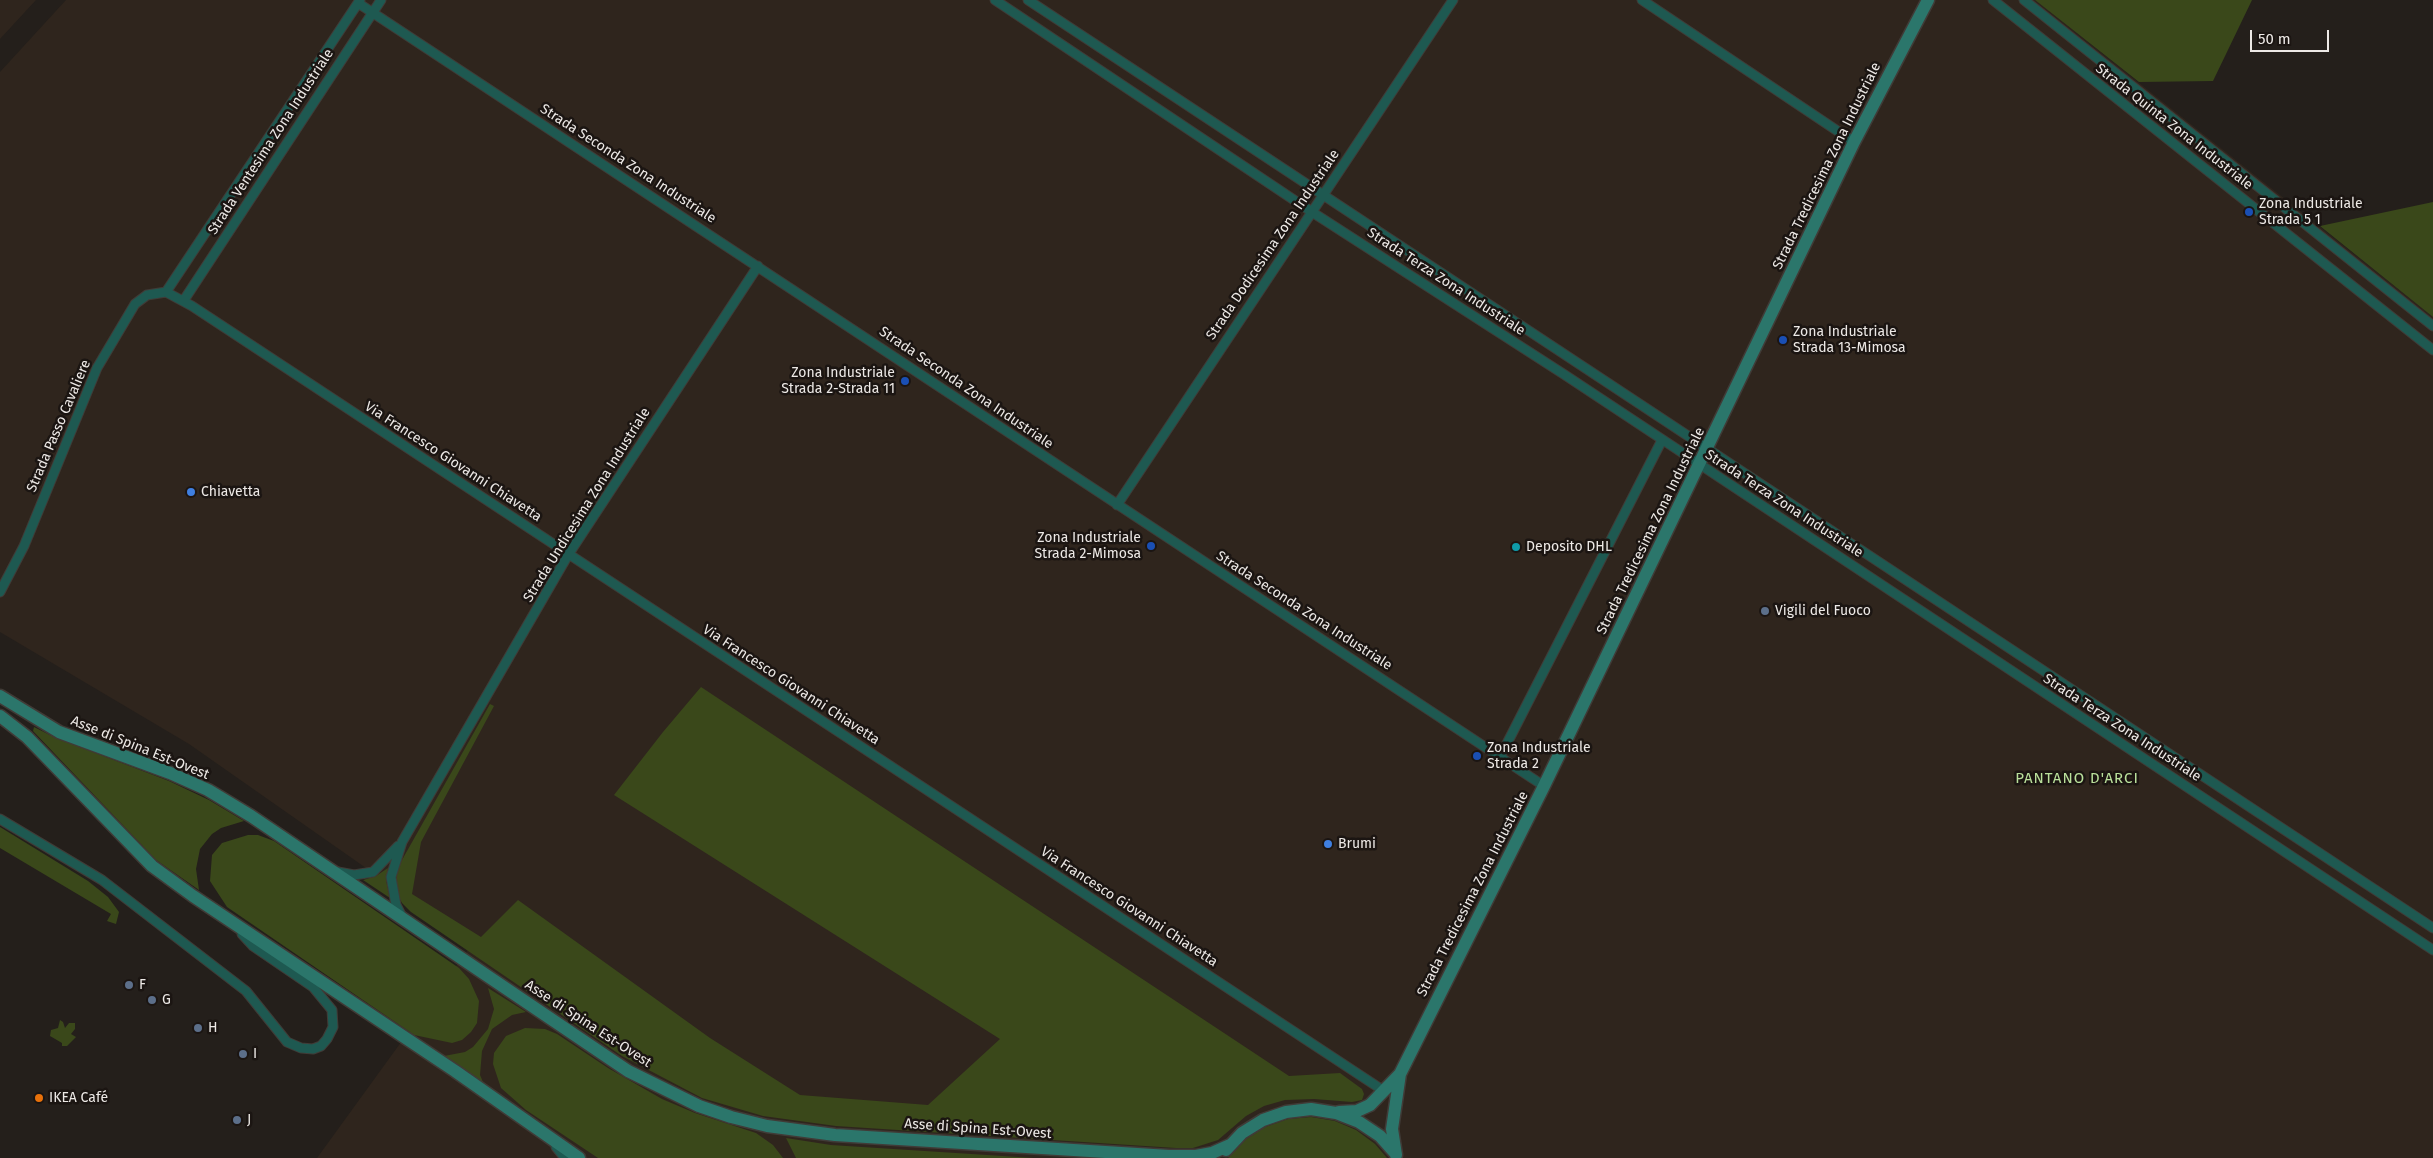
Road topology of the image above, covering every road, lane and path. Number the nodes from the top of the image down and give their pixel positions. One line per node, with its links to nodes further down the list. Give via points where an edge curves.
1 (381, 0): 10 (street, Strada Ventesima Zona Industriale)
2 (995, 0): 12 (street, Strada Terza Zona Industriale)
3 (1028, 0): 11 (street, Strada Terza Zona Industriale)
4 (1452, 0): 14 (street, Strada Dodicesima Zona Industriale)
5 (1642, 0): 13 (street)
6 (1928, 0): 13 (main road, Strada Tredicesima Zona Industriale)
7 (1993, 0): 20 (street, Strada Quinta Zona Industriale)
8 (2024, 0): 19 (street, Strada Quinta Zona Industriale)
9 (359, 1): 10 (street, Strada Seconda Zona Industriale); 17 (street, Strada Ventesima Zona Industriale)
10 (373, 13): 16 (street, Strada Seconda Zona Industriale); 18 (street, Strada Ventesima Zona Industriale)
11 (1160, 88): 12 (street); 14 (street, Strada Terza Zona Industriale)
12 (1150, 103): 15 (street, Strada Terza Zona Industriale)
13 (1854, 142): 24 (main road, Strada Tredicesima Zona Industriale)
14 (1322, 196): 15 (street, Strada Dodicesima Zona Industriale); 21 (street, Strada Terza Zona Industriale)
15 (1312, 212): 22 (street, Strada Terza Zona Industriale); 26 (street, Strada Dodicesima Zona Industriale)
16 (758, 266): 26 (street, Strada Seconda Zona Industriale); 27 (street, Strada Undicesima Zona Industriale)
17 (166, 292): 18 (street, Via Francesco Giovanni Chiavetta); 28 (street, Strada Passo Cavaliere, via 147,295 135,304 97,368 24,546)
18 (184, 300): 27 (street, Via Francesco Giovanni Chiavetta)
19 (2433, 326)
20 (2433, 350)
21 (1576, 361): 22 (street); 24 (street, Strada Terza Zona Industriale)
22 (1565, 375): 23 (street, Strada Terza Zona Industriale)
23 (1662, 440): 25 (street, Strada Terza Zona Industriale); 33 (street)
24 (1707, 448): 25 (main road, Strada Tredicesima Zona Industriale); 29 (street, Strada Terza Zona Industriale)
25 (1700, 465): 30 (street, Strada Terza Zona Industriale); 34 (main road, Strada Tredicesima Zona Industriale)
26 (1117, 505): 33 (street, Strada Seconda Zona Industriale)
27 (568, 555): 36 (street, Strada Undicesima Zona Industriale); 43 (street, Via Francesco Giovanni Chiavetta)
28 (0, 592)
29 (2057, 680): 30 (street); 40 (street, Strada Terza Zona Industriale)
30 (2046, 694): 41 (street, Strada Terza Zona Industriale)
31 (0, 696): 37 (main road, Asse di Spina Est-Ovest, via 59,732 208,790 252,816)
32 (0, 716): 39 (main road, via 27,737 152,866)
33 (1500, 757): 34 (street, Strada Seconda Zona Industriale)
34 (1544, 786): 42 (main road, Strada Tredicesima Zona Industriale)
35 (0, 819): 39 (street, via 102,880 238,985 259,1005 287,1042 302,1048 321,1046 333,1027 332,1010 313,987 253,946)
36 (402, 842): 37 (street, via 374,872 354,875); 38 (street, via 392,877 396,905)
37 (332, 872): 38 (main road, Asse di Spina Est-Ovest)
38 (403, 919): 46 (main road, Asse di Spina Est-Ovest, via 628,1071 698,1106 731,1117 803,1132 1169,1156 1196,1156)
39 (230, 920): 45 (main road)
40 (2433, 928)
41 (2433, 950)
42 (1400, 1074): 43 (main road); 47 (main road, via 1392,1128)
43 (1384, 1091): 44 (main road, via 1370,1105 1357,1111)
44 (1336, 1113): 46 (main road, via 1311,1109 1278,1114 1249,1128); 47 (main road, via 1366,1126)
45 (539, 1131): 48 (street); 49 (main road)
46 (1230, 1145): 50 (main road)
47 (1397, 1156)
48 (565, 1158)
49 (579, 1158)
50 (1220, 1158)

